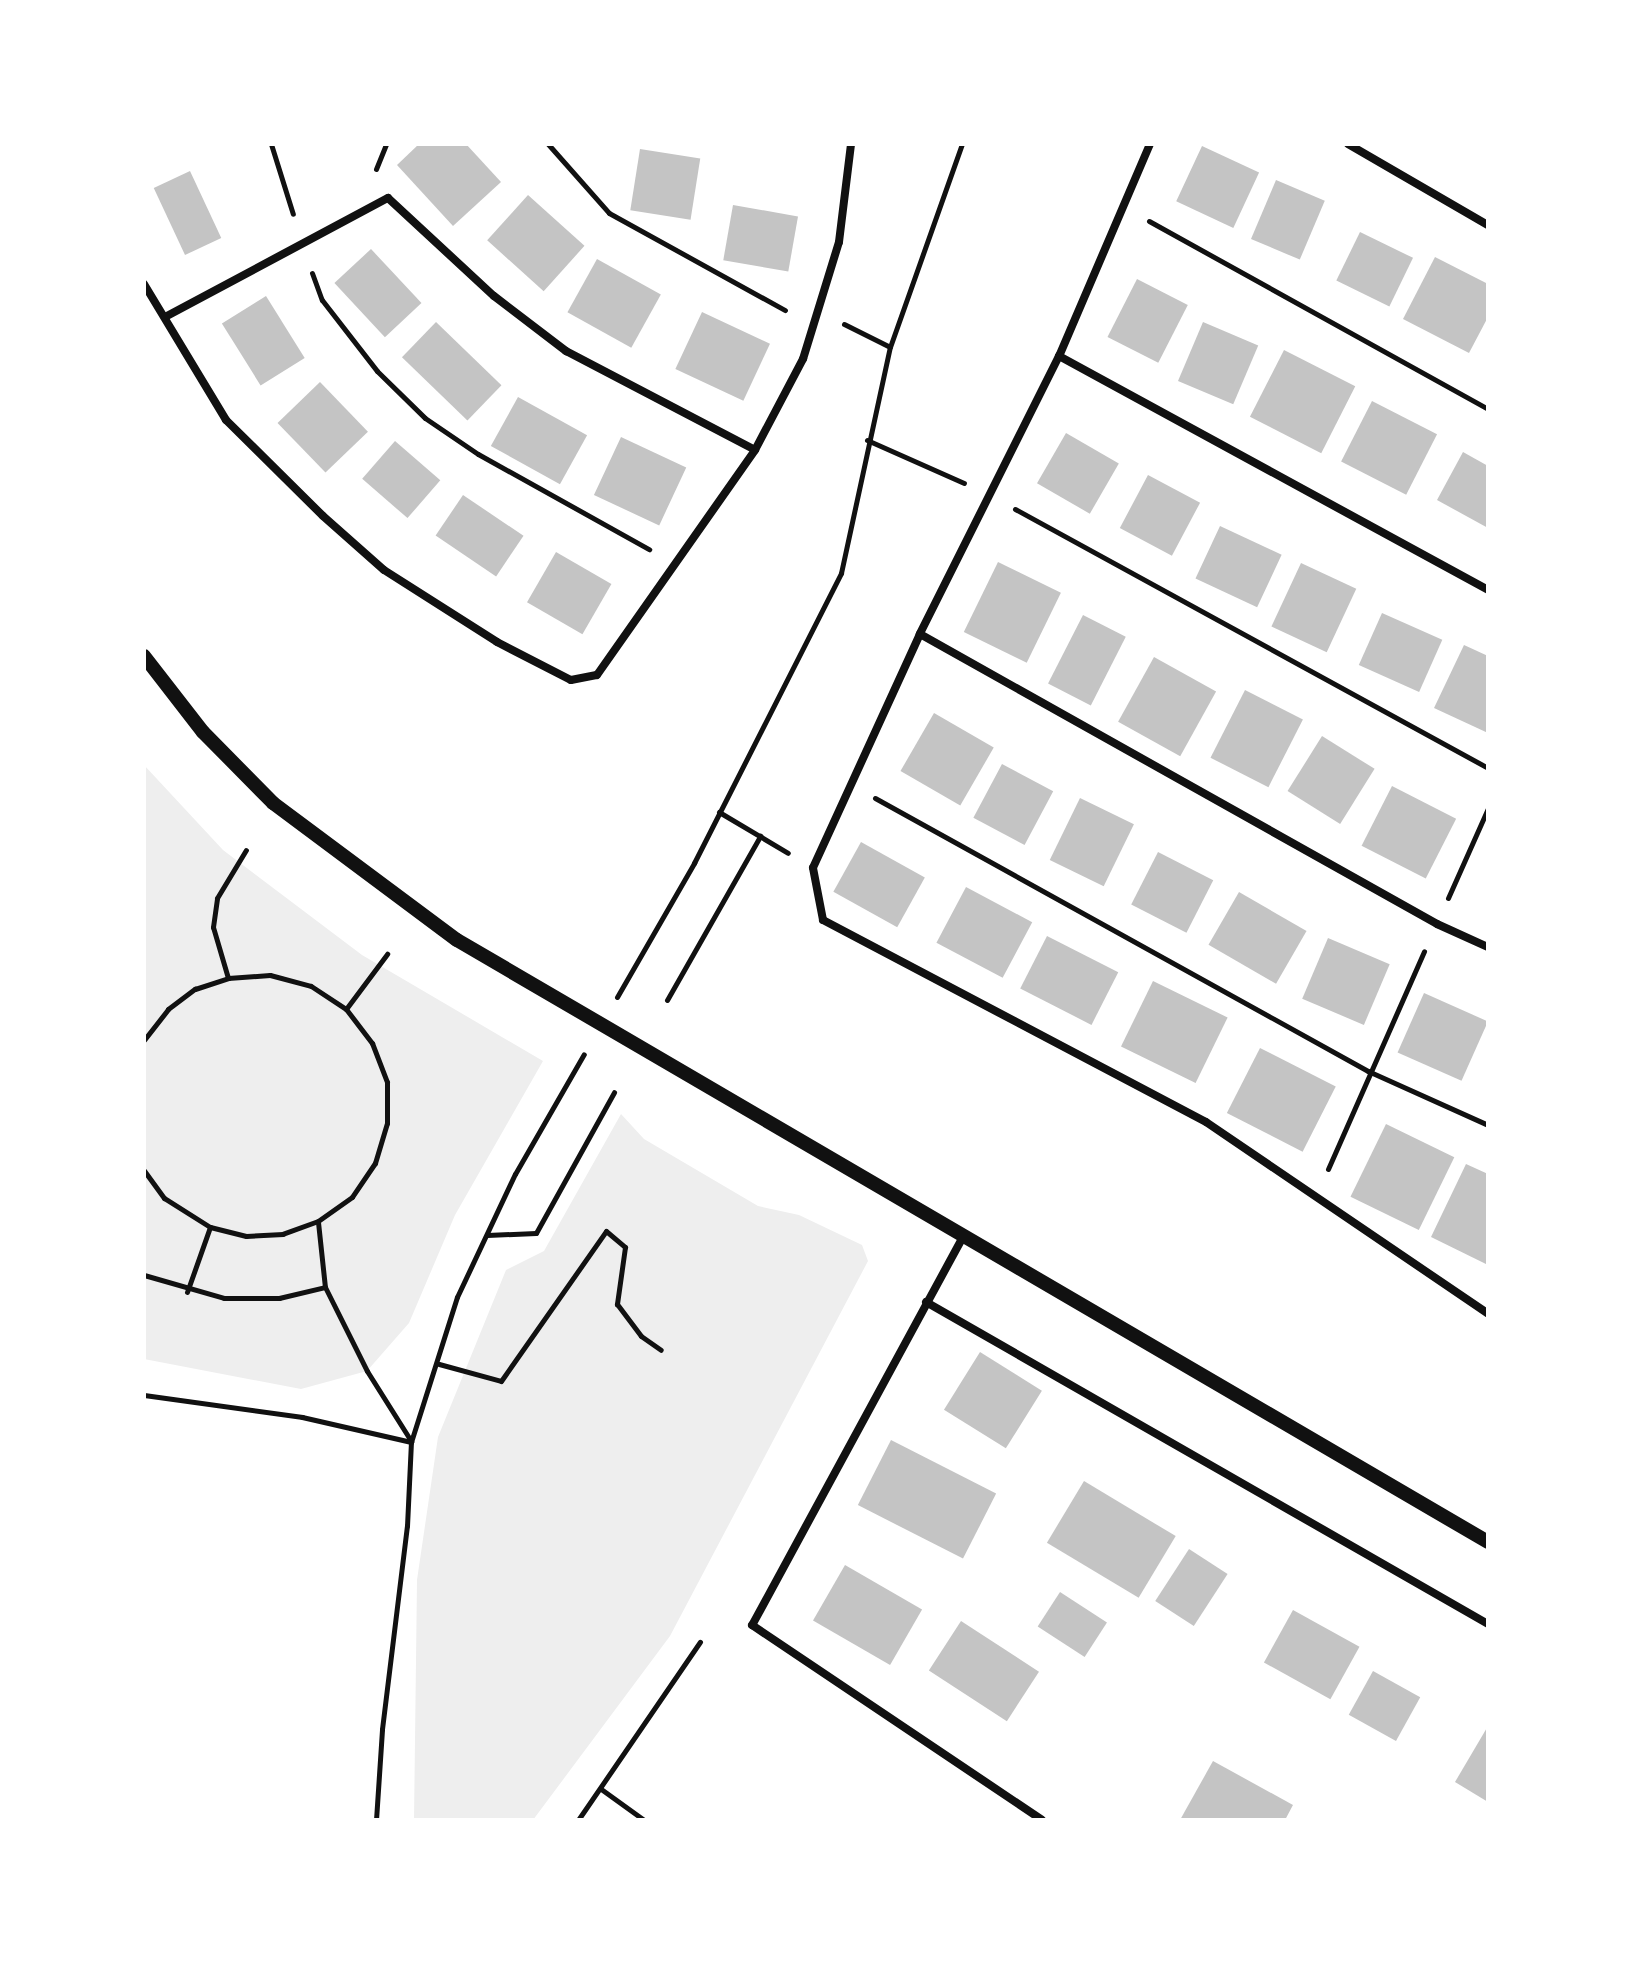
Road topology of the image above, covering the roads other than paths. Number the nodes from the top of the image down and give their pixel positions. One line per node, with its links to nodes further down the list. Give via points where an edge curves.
1 (851, 144): 8 (street, via 839,242 819,312 803,359)
2 (1150, 144): 7 (street)
3 (1348, 144): 4 (street)
4 (1488, 225)
5 (144, 284): 6 (street)
6 (165, 317): 8 (street, via 388,198 494,296 566,351); 8 (street, via 226,420 323,516 384,570 497,642 571,680 597,675)
7 (1059, 356): 9 (street); 10 (street)
8 (755, 450)
9 (1488, 590)
10 (920, 634): 12 (street, via 1437,924); 15 (street, via 813,868 823,920 1206,1122)
11 (144, 656): 13 (street, via 203,732 273,803 417,913)
12 (1488, 947)
13 (964, 1235): 14 (street); 16 (street)
14 (926, 1302): 17 (street); 18 (street, via 752,1625)
15 (1488, 1314)
16 (1488, 1542)
17 (1488, 1624)
18 (1042, 1820)

